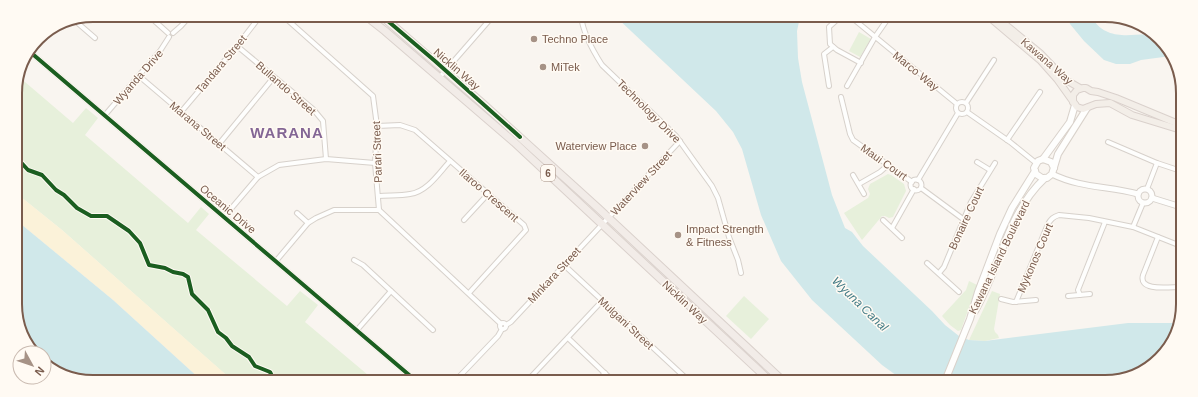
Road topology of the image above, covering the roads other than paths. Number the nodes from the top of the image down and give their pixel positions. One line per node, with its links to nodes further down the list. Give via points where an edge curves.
1 (156, 22): 15 (street)
2 (185, 22): 15 (street, Wyanda Drive)
3 (256, 22): 18 (street, Tandara Street)
4 (289, 22): 42 (street, Parari Street, via 373,96)
5 (373, 22): 26 (highway, Nicklin Way / 6)
6 (389, 22): 23 (highway, Nicklin Way / 6)
7 (488, 22): 23 (street)
8 (582, 22): 45 (street, Technology Drive, via 602,64)
9 (834, 22): 19 (street, via 829,27 830,44)
10 (857, 22): 16 (street, Marco Way)
11 (886, 22): 16 (street)
12 (995, 22): 34 (main road, Kawana Way, via 1041,61)
13 (1002, 22): 29 (main road, Kawana Way, via 1040,53 1066,80)
14 (78, 24): 17 (street)
15 (170, 34): 24 (street, Wyanda Drive, via 166,44)
16 (875, 37): 22 (street); 35 (street, Marco Way)
17 (95, 38)
18 (237, 46): 25 (street, Bullando Street); 37 (street, Tandara Street)
19 (833, 47): 22 (street); 27 (street, via 824,54)
20 (33, 54): 40 (street, Oceanic Drive)
21 (994, 60): 33 (street)
22 (861, 63): 28 (street)
23 (446, 71): 26 (street); 80 (highway, Nicklin Way / 6)
24 (138, 76): 37 (street, Marana Street); 40 (street, Wyanda Drive)
25 (274, 78): 47 (street); 48 (street, Bullando Street, via 313,109 323,121)
26 (439, 78): 86 (highway, Nicklin Way / 6, via 514,142)
27 (829, 86)
28 (847, 86)
29 (1080, 88): 30 (main road); 34 (main road, via 1073,95)
30 (1091, 91): 36 (main road, via 1094,98); 41 (main road, via 1116,98)
31 (1040, 92): 44 (street)
32 (841, 97): 56 (street, Maui Court, via 853,140)
33 (966, 103): 35 (street); 38 (street)
34 (1074, 103): 36 (main road, via 1080,108); 49 (main road, via 1070,122)
35 (957, 104): 39 (street)
36 (1088, 107): 43 (main road, via 1110,103 1138,118); 60 (main road, via 1058,154)
37 (181, 112): 47 (street, Marana Street)
38 (967, 112): 39 (street); 44 (street)
39 (958, 113): 64 (street)
40 (105, 115): 79 (street, Oceanic Drive)
41 (1176, 123)
42 (377, 126): 50 (street, Ilaroo Crescent, via 400,125 415,130); 52 (street, Parari Street)
43 (1176, 129)
44 (1007, 140): 54 (street)
45 (680, 141): 80 (street, Waterview Street); 96 (street, Technology Drive, via 718,198)
46 (1108, 142): 55 (street)
47 (219, 144): 62 (street, Marana Street)
48 (326, 159): 52 (street); 62 (street, via 279,165)
49 (1043, 159): 54 (main road); 60 (main road, via 1051,162)
50 (450, 161): 70 (street, Ilaroo Crescent); 73 (street, via 419,191 411,194)
51 (977, 162): 58 (street)
52 (375, 163): 73 (street, Parari Street)
53 (995, 163): 58 (street, Bonaire Court)
54 (1036, 163): 59 (main road)
55 (1156, 163): 57 (street); 68 (street)
56 (888, 165): 65 (street, Maui Court); 66 (street)
57 (1176, 169)
58 (990, 170): 81 (street, Bonaire Court)
59 (1035, 171): 63 (main road, via 1039,177); 109 (main road, Kawana Island Boulevard, via 1012,208 1000,234)
60 (1053, 171): 63 (main road); 72 (street, via 1073,183)
61 (853, 175): 66 (street)
62 (258, 176): 79 (street)
63 (1045, 178): 109 (main road, Kawana Island Boulevard, via 1032,191 1018,213)
64 (918, 180): 65 (street); 67 (street, via 922,183)
65 (912, 182): 69 (street)
66 (860, 184): 71 (street)
67 (921, 188): 69 (street); 81 (street)
68 (1147, 189): 72 (street); 74 (street, via 1152,193)
69 (914, 190): 88 (street)
70 (488, 194): 82 (street); 101 (street, Ilaroo Crescent, via 524,225 526,230)
71 (864, 194)
72 (1138, 194): 75 (street, via 1139,200)
73 (378, 196): 77 (street, Parari Street)
74 (1152, 198): 75 (street, via 1150,202); 76 (street)
75 (1143, 203): 87 (street)
76 (1176, 205)
77 (379, 210): 85 (street, via 334,210); 101 (street)
78 (297, 213): 85 (street)
79 (224, 216): 93 (street, Oceanic Drive)
80 (609, 218): 86 (street, Waterview Street); 122 (highway, Nicklin Way / 6)
81 (963, 219): 97 (street, Bonaire Court, via 944,267)
82 (464, 220)
83 (883, 220): 88 (street)
84 (1105, 222): 87 (street); 103 (street, via 1078,290); 108 (street, Mykonos Court, via 1059,215 1051,219)
85 (308, 223): 93 (street)
86 (602, 225): 95 (street, Minkara Street); 121 (highway, Nicklin Way / 6)
87 (1133, 227): 89 (street)
88 (892, 228): 90 (street)
89 (1158, 236): 91 (street); 98 (street, via 1142,278 1143,282 1153,287)
90 (902, 238)
91 (1176, 244)
92 (354, 260): 99 (street)
93 (276, 261): 111 (street, Oceanic Drive)
94 (927, 263): 97 (street)
95 (564, 265): 106 (street, Mulgani Street); 110 (street, Minkara Street, via 511,322)
96 (741, 273)
97 (939, 273): 100 (street)
98 (1176, 287)
99 (391, 291): 111 (street); 112 (street)
100 (959, 292)
101 (468, 293): 110 (street)
102 (1090, 294): 103 (street)
103 (1080, 295): 104 (street)
104 (1068, 296)
105 (1001, 299): 108 (street)
106 (602, 300): 113 (street); 120 (street, Mulgani Street)
107 (1036, 300): 108 (street)
108 (1016, 302)
109 (970, 319): 123 (main road, Kawana Island Boulevard)
110 (503, 326): 116 (street, Minkara Street, via 498,336)
111 (357, 330): 115 (street, Oceanic Drive)
112 (433, 330)
113 (568, 338): 114 (street); 117 (street)
114 (605, 372): 118 (street); 119 (street)
115 (409, 375)
116 (461, 375)
117 (533, 375)
118 (602, 375)
119 (608, 375)
120 (683, 375)
121 (764, 375)
122 (777, 375)
123 (947, 375)

